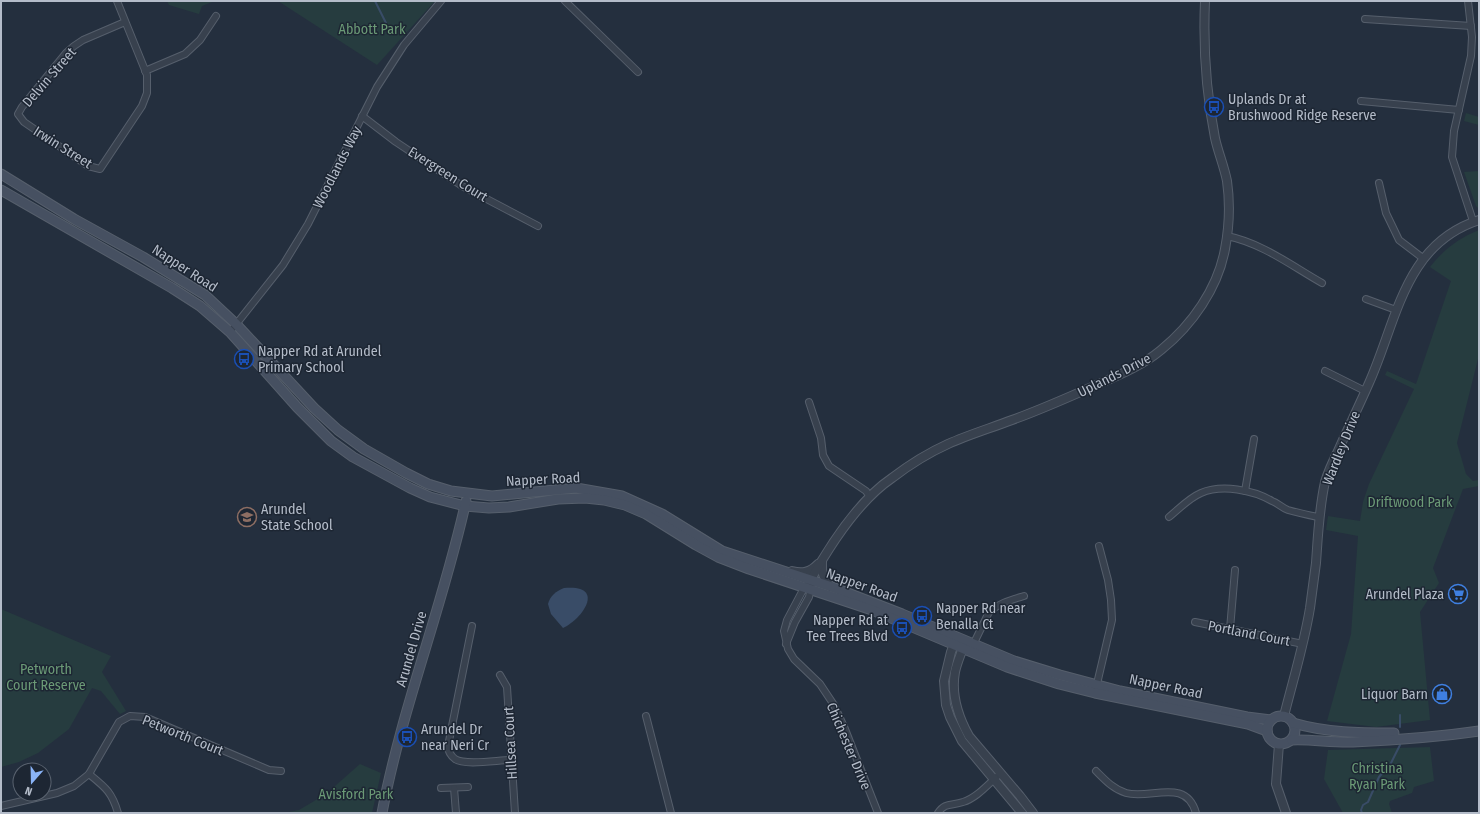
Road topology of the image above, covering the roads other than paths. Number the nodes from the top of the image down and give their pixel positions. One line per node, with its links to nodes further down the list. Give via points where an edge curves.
1 (117, 1): 8 (street)
2 (441, 1): 15 (street, Woodlands Way, via 404,44)
3 (565, 1): 11 (street)
4 (1205, 1): 21 (street, Uplands Drive, via 1204,44 1207,82 1216,140 1227,182)
5 (1468, 1): 9 (street)
6 (216, 16): 10 (street, via 200,40 185,54)
7 (1365, 19): 9 (street)
8 (125, 22): 10 (street); 14 (street, Delvin Street, via 83,40 66,53)
9 (1471, 26): 13 (street, via 1471,56)
10 (145, 71): 14 (street, Irwin Street, via 147,93 142,106 100,169 88,166 24,122)
11 (638, 72)
12 (1361, 101): 13 (street)
13 (1459, 110): 19 (street, via 1452,157 1458,179)
14 (18, 114)
15 (362, 116): 20 (street, Evergreen Court, via 462,186); 26 (street, Woodlands Way, via 308,224 283,265)
16 (1, 174): 26 (main road, Napper Road, via 205,295)
17 (1379, 183): 22 (street, via 1386,213 1399,240)
18 (1, 190): 27 (main road, Napper Road, via 186,297)
19 (1476, 220): 22 (street, Wardley Drive, via 1448,234)
20 (538, 226)
21 (1227, 236): 23 (street, via 1266,250); 34 (street, Uplands Drive, via 1220,267 1204,301 1178,335 1160,351 1124,372 1073,396 948,444 915,462)
22 (1424, 259): 25 (street, Wardley Drive, via 1404,290)
23 (1322, 283)
24 (1366, 299): 25 (street)
25 (1396, 310): 29 (street, Wardley Drive, via 1386,343)
26 (236, 324): 27 (street, Woodlands Way); 33 (main road, Napper Road, via 314,408 347,437 426,484)
27 (230, 332): 35 (main road, Napper Road, via 331,441 353,457 410,488 430,497)
28 (1325, 371): 29 (street)
29 (1365, 391): 36 (street, Wardley Drive, via 1326,480)
30 (809, 402): 34 (street, via 821,438 823,455 829,466 866,491)
31 (1254, 439): 32 (street)
32 (1245, 491): 36 (street, via 1272,500 1286,510); 37 (street, via 1218,489 1201,493)
33 (467, 494): 35 (main road, Arundel Drive); 40 (main road, Napper Road, via 492,496 576,488 622,496 662,514 722,551)
34 (870, 497): 39 (street, Uplands Drive)
35 (465, 506): 42 (main road, Napper Road, via 497,508 558,499 585,498 615,502 646,514 718,557); 73 (main road, Arundel Drive, via 391,770)
36 (1318, 517): 50 (street, Wardley Drive, via 1316,564)
37 (1169, 518)
38 (1099, 546): 53 (street, via 1108,580 1112,620)
39 (822, 559): 40 (street, via 813,569 801,573); 42 (street, Uplands Drive); 43 (street, via 823,577)
40 (755, 563): 42 (main road, Napper Road)
41 (1235, 570): 47 (street)
42 (808, 586): 43 (main road, Napper Road); 48 (main road, Napper Road); 49 (street); 49 (street, via 787,620 784,631)
43 (832, 587): 48 (main road, Napper Road)
44 (1024, 596): 51 (street, via 993,608)
45 (1195, 622): 47 (street, Portland Court)
46 (472, 626): 63 (street, via 448,752 455,759 468,762)
47 (1230, 629): 50 (street, Portland Court)
48 (955, 641): 51 (main road, Napper Road); 67 (street, via 944,681 946,705 962,741)
49 (786, 644): 77 (street, Chichester Drive, via 794,659 820,684 834,705)
50 (1303, 644): 55 (street, Wardley Drive)
51 (968, 647): 53 (main road, Napper Road); 67 (street, via 955,672 956,704 969,736)
52 (500, 675): 63 (street, Hillsea Court, via 507,687)
53 (1096, 689): 56 (main road, Napper Road, via 1120,690); 59 (main road, Napper Road, via 1248,724)
54 (646, 716): 76 (street)
55 (1284, 716): 56 (main road); 57 (main road)
56 (1271, 720): 59 (main road)
57 (1293, 723): 58 (main road, via 1314,729 1348,733 1418,732); 61 (main road, via 1295,732)
58 (1479, 726)
59 (1267, 731): 62 (main road, via 1269,737)
60 (1479, 731): 61 (main road, via 1352,742)
61 (1292, 740): 62 (main road)
62 (1279, 744): 82 (street, via 1276,784)
63 (511, 760): 75 (street, Hillsea Court)
64 (281, 771): 66 (street, Petworth Court, via 269,770 145,717 130,716 119,722)
65 (1096, 771): 81 (street, via 1114,788 1126,793 1178,793 1187,797)
66 (88, 774): 71 (street, Petworth Court, via 74,786 57,794); 72 (street, via 106,788 115,802)
67 (997, 776): 78 (street, via 972,797 962,803 941,808); 79 (street); 80 (street, via 1020,796)
68 (468, 787): 70 (street)
69 (441, 788): 70 (street)
70 (454, 788): 74 (street)
71 (1, 806)
72 (118, 813)
73 (382, 813)
74 (456, 813)
75 (514, 813)
76 (671, 813)
77 (878, 813)
78 (938, 813)
79 (1022, 813)
80 (1033, 813)
81 (1196, 813)
82 (1286, 813)

